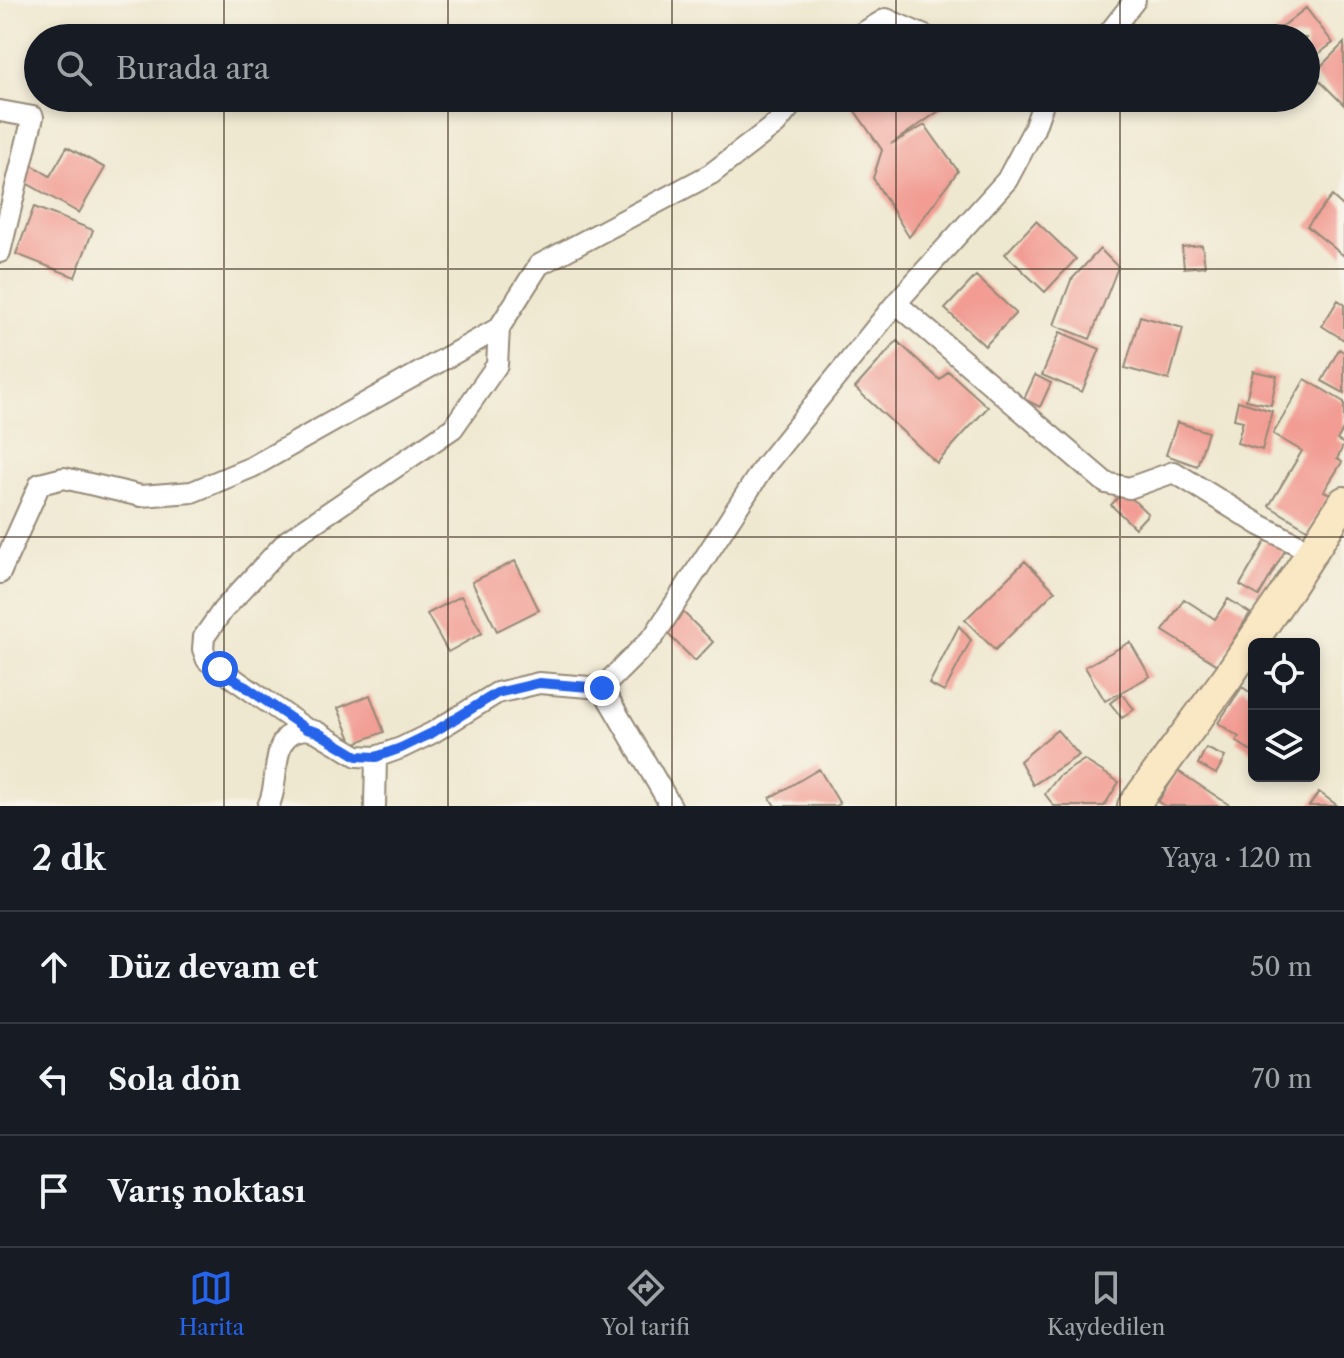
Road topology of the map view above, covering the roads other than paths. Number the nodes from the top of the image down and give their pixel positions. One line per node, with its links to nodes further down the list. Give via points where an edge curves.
1 (1135, 0): 4 (street)
2 (878, 24): 3 (street, via 886,19)
3 (897, 24)
4 (1116, 24)
5 (0, 111): 8 (street, via 33,117)
6 (786, 112): 10 (street, via 711,174 539,265)
7 (1040, 112): 9 (street, via 1007,180)
8 (0, 252)
9 (896, 303): 12 (street, via 1106,483 1129,488 1174,472); 14 (street, via 763,468 654,636)
10 (499, 328): 13 (street, via 252,467 192,492 141,496 64,478 40,484); 15 (street, via 497,365 453,428 287,541 204,637 207,660)
11 (1344, 502): 12 (main road)
12 (1312, 552): 20 (main road)
13 (0, 573)
14 (602, 688): 16 (street, via 539,683 497,693 432,733); 19 (street)
15 (306, 729): 16 (street, via 357,756); 17 (street, via 288,734 280,749)
16 (376, 757): 18 (street)
17 (268, 806)
18 (375, 806)
19 (671, 806)
20 (1133, 806)

